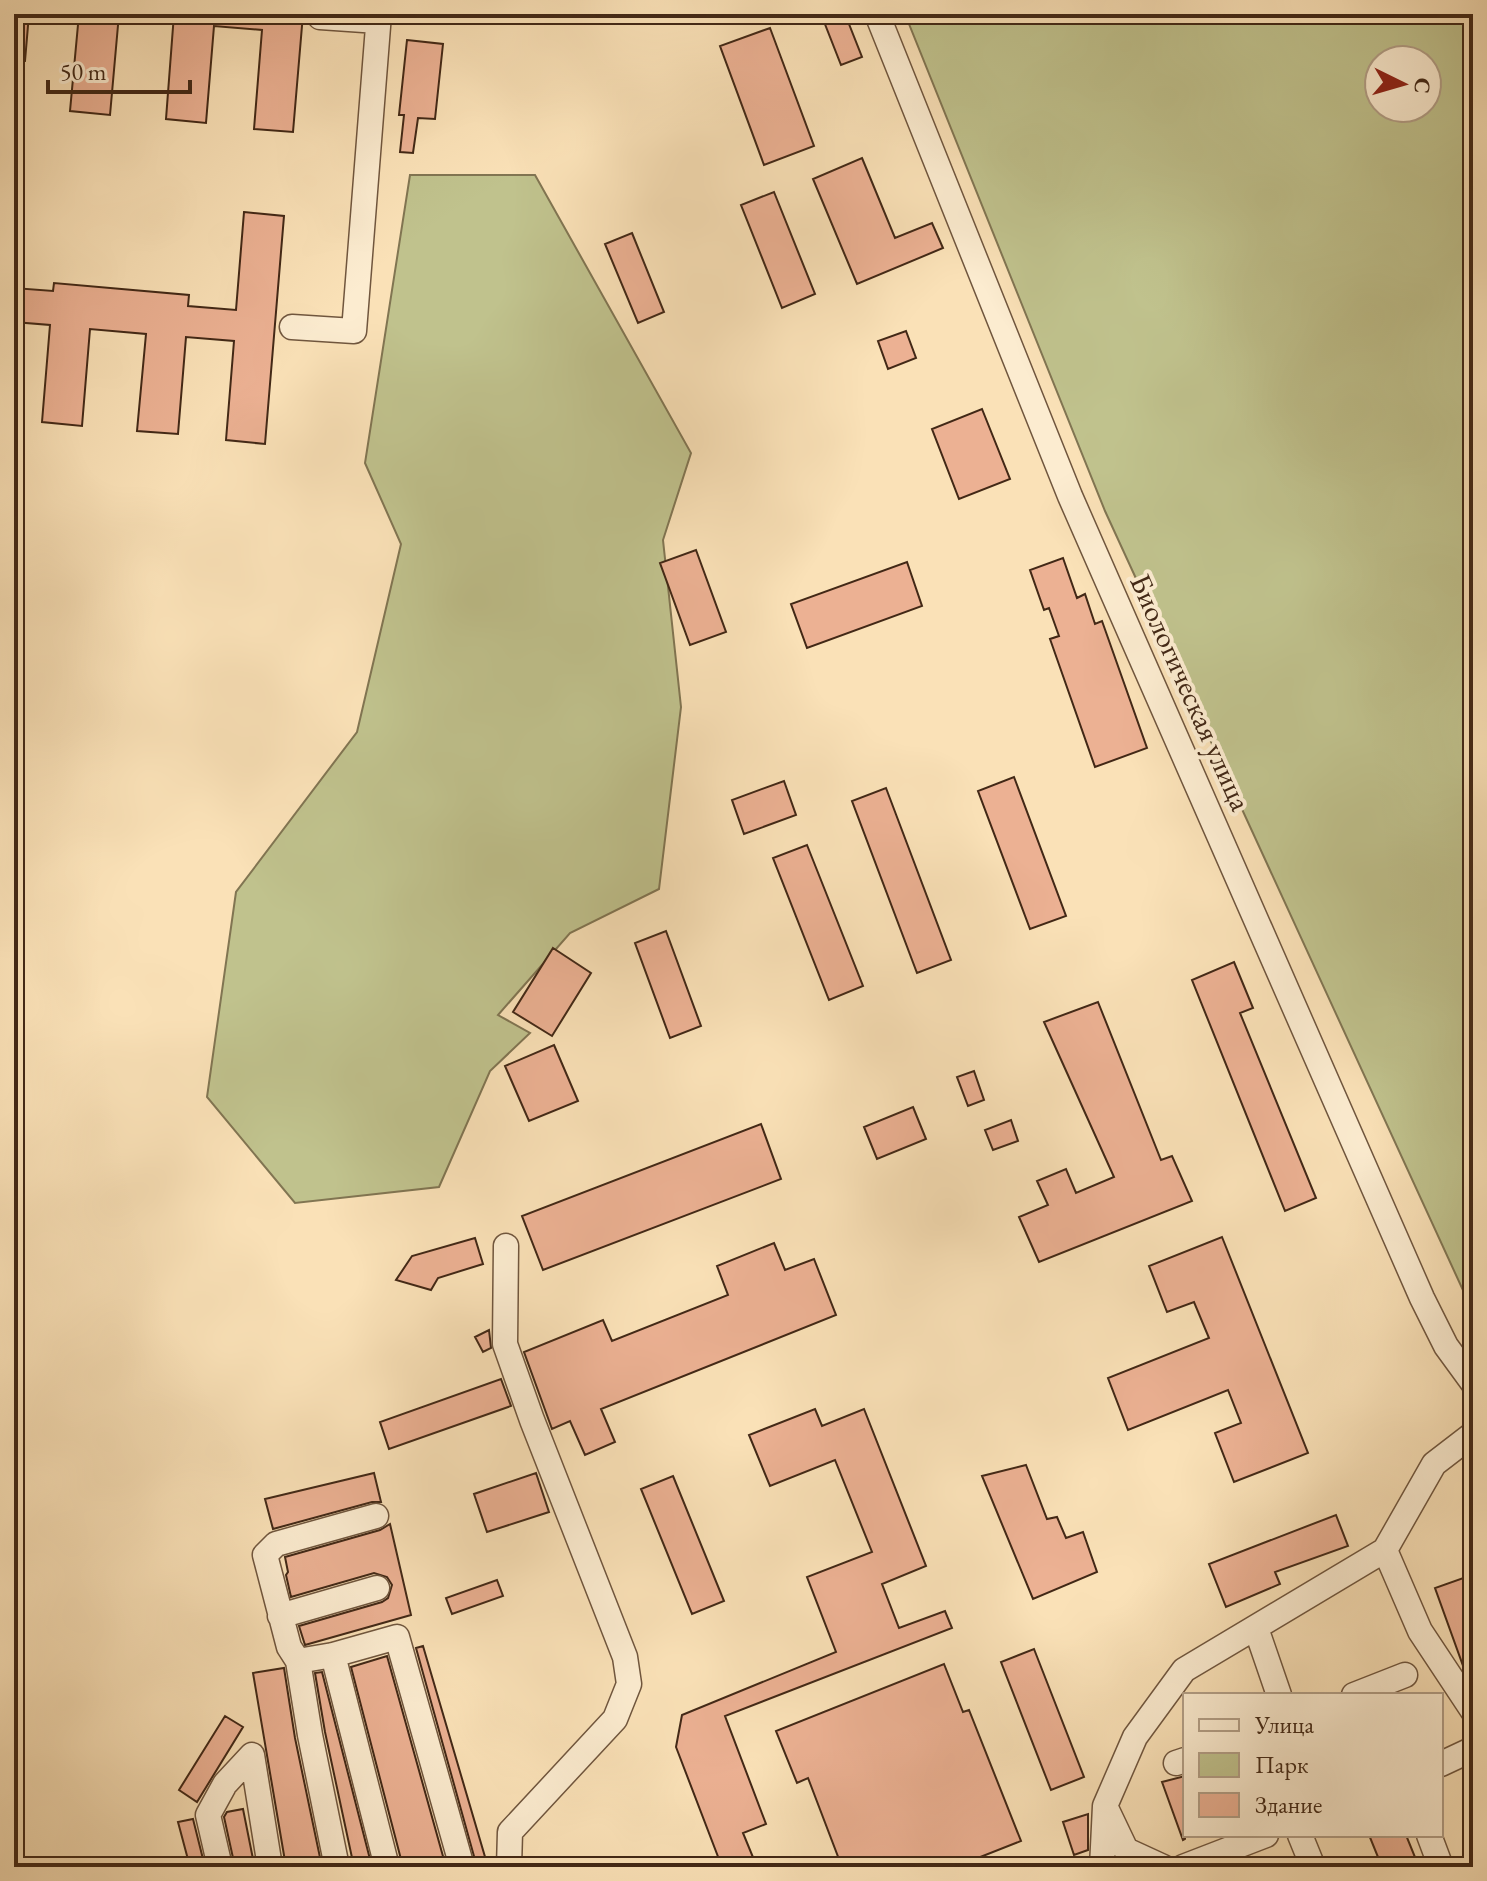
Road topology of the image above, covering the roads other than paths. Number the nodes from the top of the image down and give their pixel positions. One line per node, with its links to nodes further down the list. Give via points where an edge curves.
1 (877, 14): 6 (street, Биологическая улица, via 1070,496 1422,1298 1446,1346)
2 (320, 17): 3 (street)
3 (378, 18): 4 (street, via 354,331)
4 (292, 327)
5 (506, 1246): 31 (street, via 505,1344 625,1657 629,1684 615,1719 510,1832)
6 (1473, 1383)
7 (1473, 1434): 9 (street, via 1434,1464)
8 (376, 1516): 11 (street, via 276,1544 265,1555)
9 (1385, 1550): 12 (street); 18 (street, via 1420,1631)
10 (377, 1588): 11 (street)
11 (280, 1616): 14 (street)
12 (1256, 1628): 16 (street); 21 (street, via 1184,1670 1135,1737)
13 (333, 1655): 14 (street); 29 (street); 30 (street, via 397,1637)
14 (298, 1661): 28 (street)
15 (1405, 1675): 17 (street)
16 (1278, 1693)
17 (1359, 1693)
18 (1473, 1711)
19 (1473, 1749): 20 (street)
20 (1443, 1763)
21 (1105, 1806): 32 (street); 33 (street, via 1126,1850)
22 (1263, 1837): 25 (street)
23 (1301, 1837): 35 (street)
24 (1430, 1837): 36 (street)
25 (1234, 1858): 34 (street)
26 (220, 1867): 27 (street, via 208,1815 225,1784 252,1755)
27 (270, 1867)
28 (337, 1867)
29 (387, 1867)
30 (462, 1867)
31 (509, 1867)
32 (1102, 1867)
33 (1163, 1867)
34 (1183, 1867)
35 (1313, 1867)
36 (1441, 1867)

